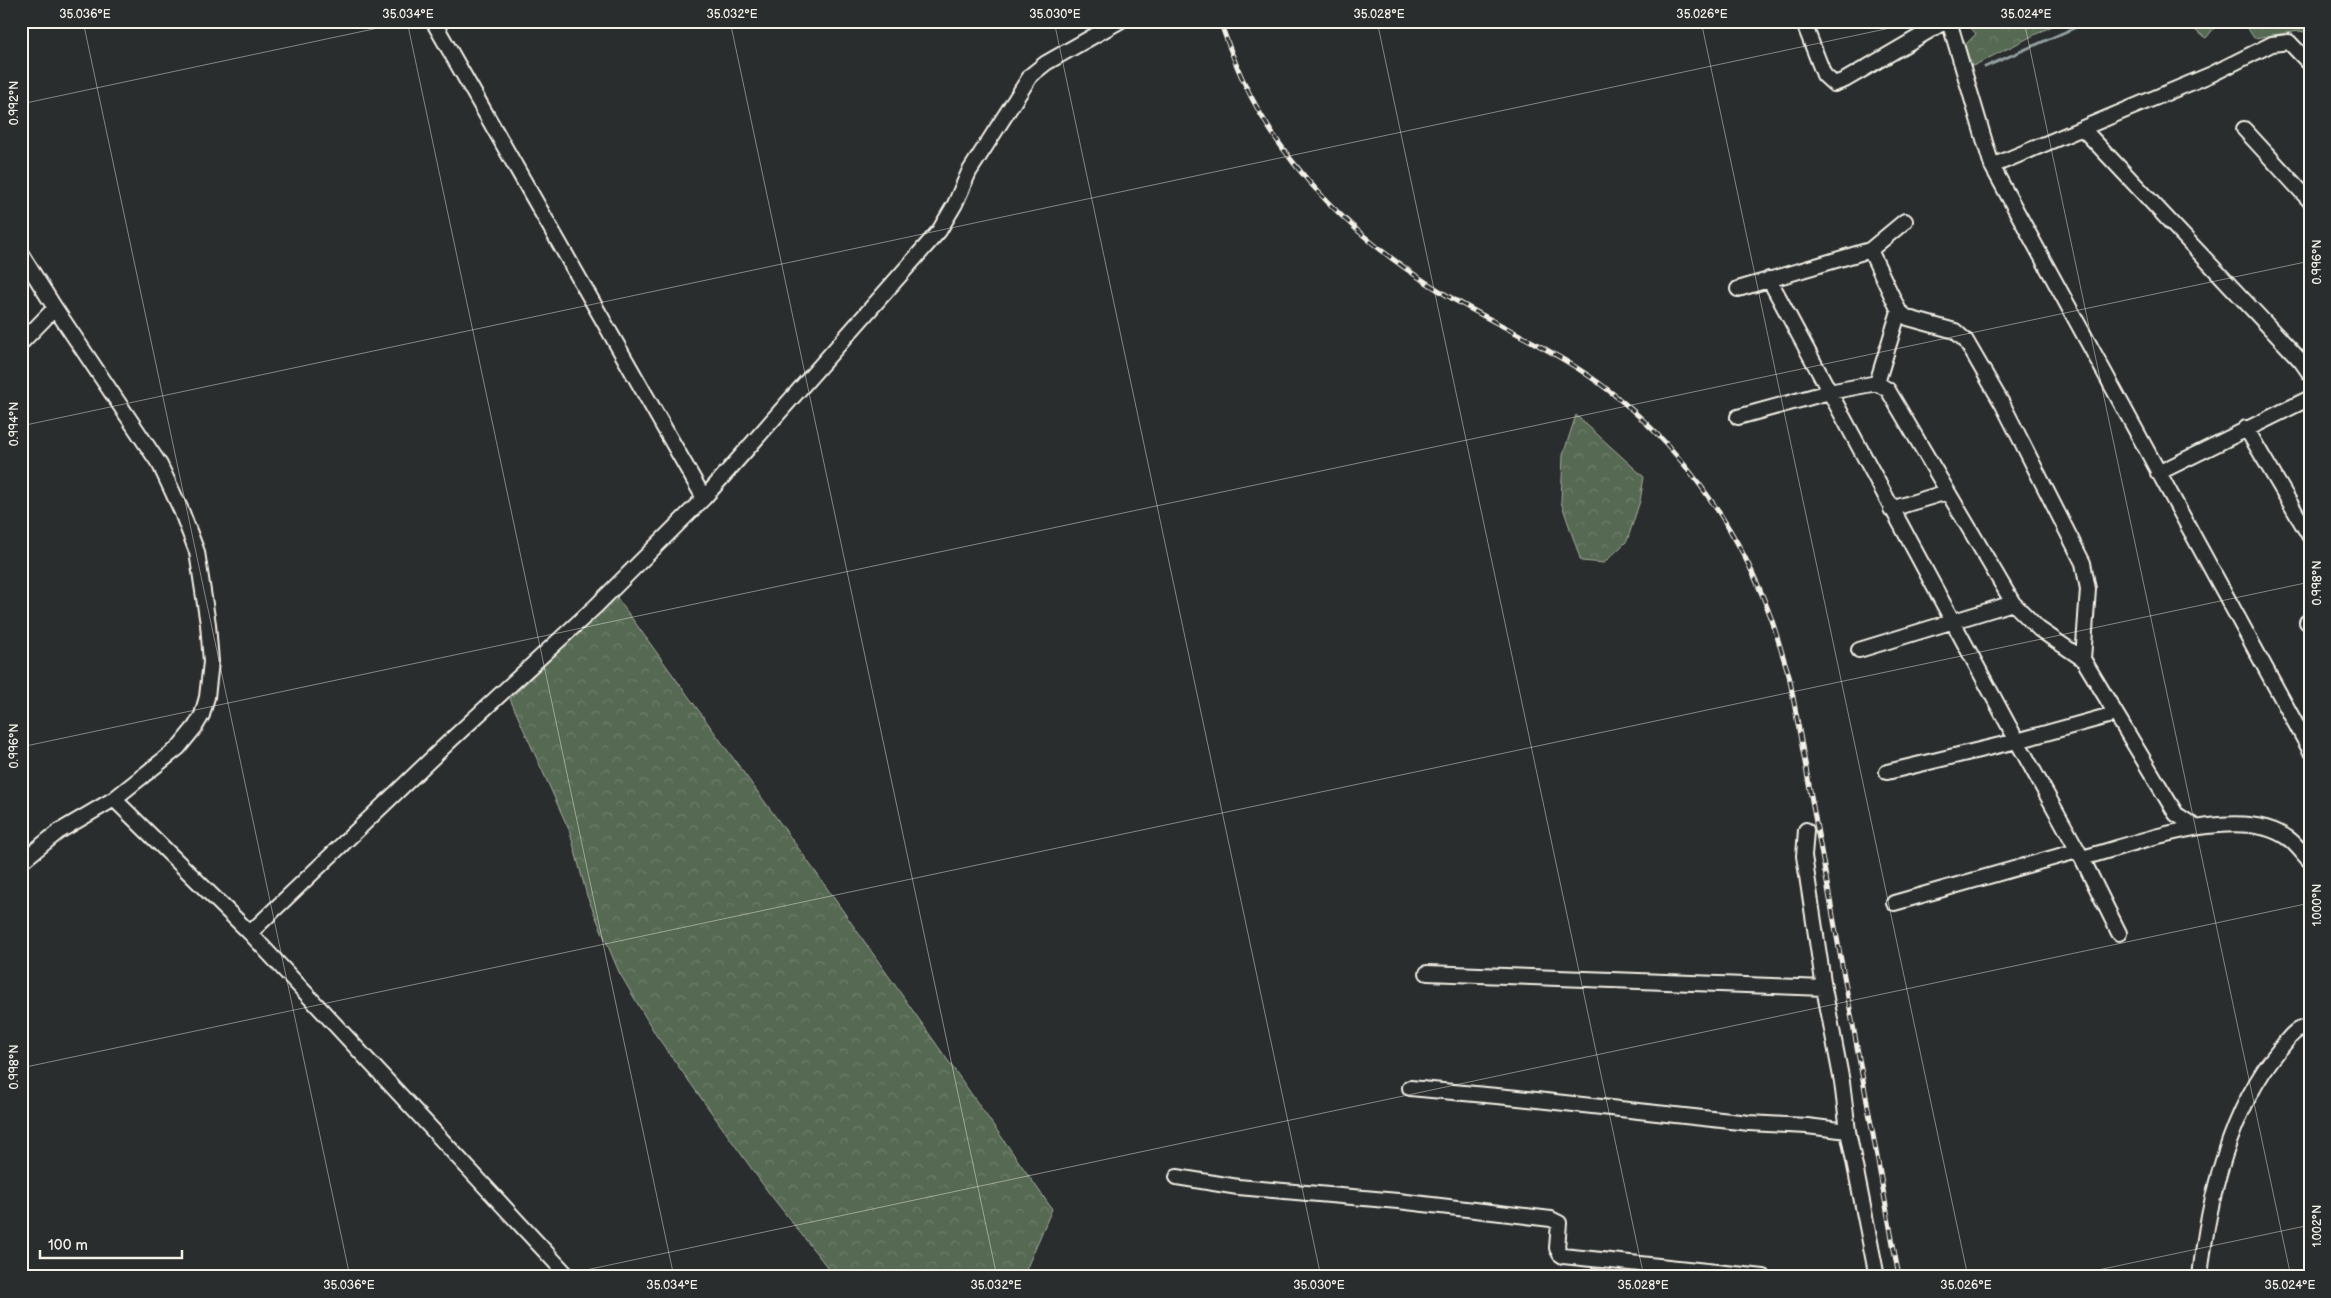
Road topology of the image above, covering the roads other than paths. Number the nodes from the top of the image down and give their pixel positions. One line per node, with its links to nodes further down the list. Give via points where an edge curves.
1 (433, 21): 27 (street)
2 (1120, 21): 27 (street, via 1031,75 969,172 939,231)
3 (1804, 21): 4 (street, via 1824,75 1834,84)
4 (1946, 21)
5 (1949, 21): 9 (street)
6 (2310, 64): 7 (street, via 2288,42 2281,42)
7 (2083, 129): 9 (street); 19 (street)
8 (2244, 129): 10 (street)
9 (1992, 166): 25 (street)
10 (2310, 200)
11 (1905, 221): 12 (street)
12 (1870, 250): 14 (street); 17 (street)
13 (21, 254): 16 (street)
14 (1769, 279): 15 (street); 21 (street)
15 (1738, 289)
16 (55, 308): 18 (street); 38 (street, via 160,465 197,552 208,624 211,662 207,697 195,727 178,748)
17 (1899, 311): 20 (street); 33 (street, via 1908,318 1955,332 1966,341 2003,405 2083,563 2088,589)
18 (21, 343)
19 (2310, 374)
20 (1877, 383): 21 (street); 26 (street, via 1892,394)
21 (1829, 392): 23 (street); 28 (street)
22 (2310, 398): 24 (street)
23 (1738, 417)
24 (2246, 428): 25 (street); 29 (street)
25 (2158, 473): 36 (street)
26 (1947, 492): 28 (street); 30 (street)
27 (704, 498): 45 (street, via 596,606)
28 (1891, 509): 31 (street)
29 (2310, 537)
30 (2013, 603): 31 (street); 33 (street, via 2038,629)
31 (1952, 623): 32 (street); 35 (street)
32 (1859, 650)
33 (2083, 660): 34 (street)
34 (2115, 714): 35 (street); 39 (street, via 2176,814)
35 (2017, 742): 37 (street); 42 (street)
36 (2310, 750)
37 (1887, 772)
38 (114, 799): 43 (street, via 58,832); 45 (street)
39 (2194, 826): 41 (street, via 2238,824 2264,827); 42 (street)
40 (1806, 830): 48 (street, via 1804,856)
41 (2307, 853)
42 (2080, 854): 44 (street); 46 (street)
43 (21, 862)
44 (1894, 903)
45 (250, 933): 53 (street)
46 (2119, 933)
47 (1427, 973): 48 (street)
48 (1824, 988): 51 (street)
49 (2310, 1027): 56 (street, via 2294,1032 2248,1095 2210,1207)
50 (1410, 1088): 51 (street)
51 (1848, 1131): 55 (street)
52 (1177, 1177): 54 (street, via 1238,1188 1398,1201 1551,1220 1559,1223 1557,1248 1563,1256)
53 (569, 1277)
54 (1764, 1277)
55 (1877, 1277)
56 (2200, 1277)

